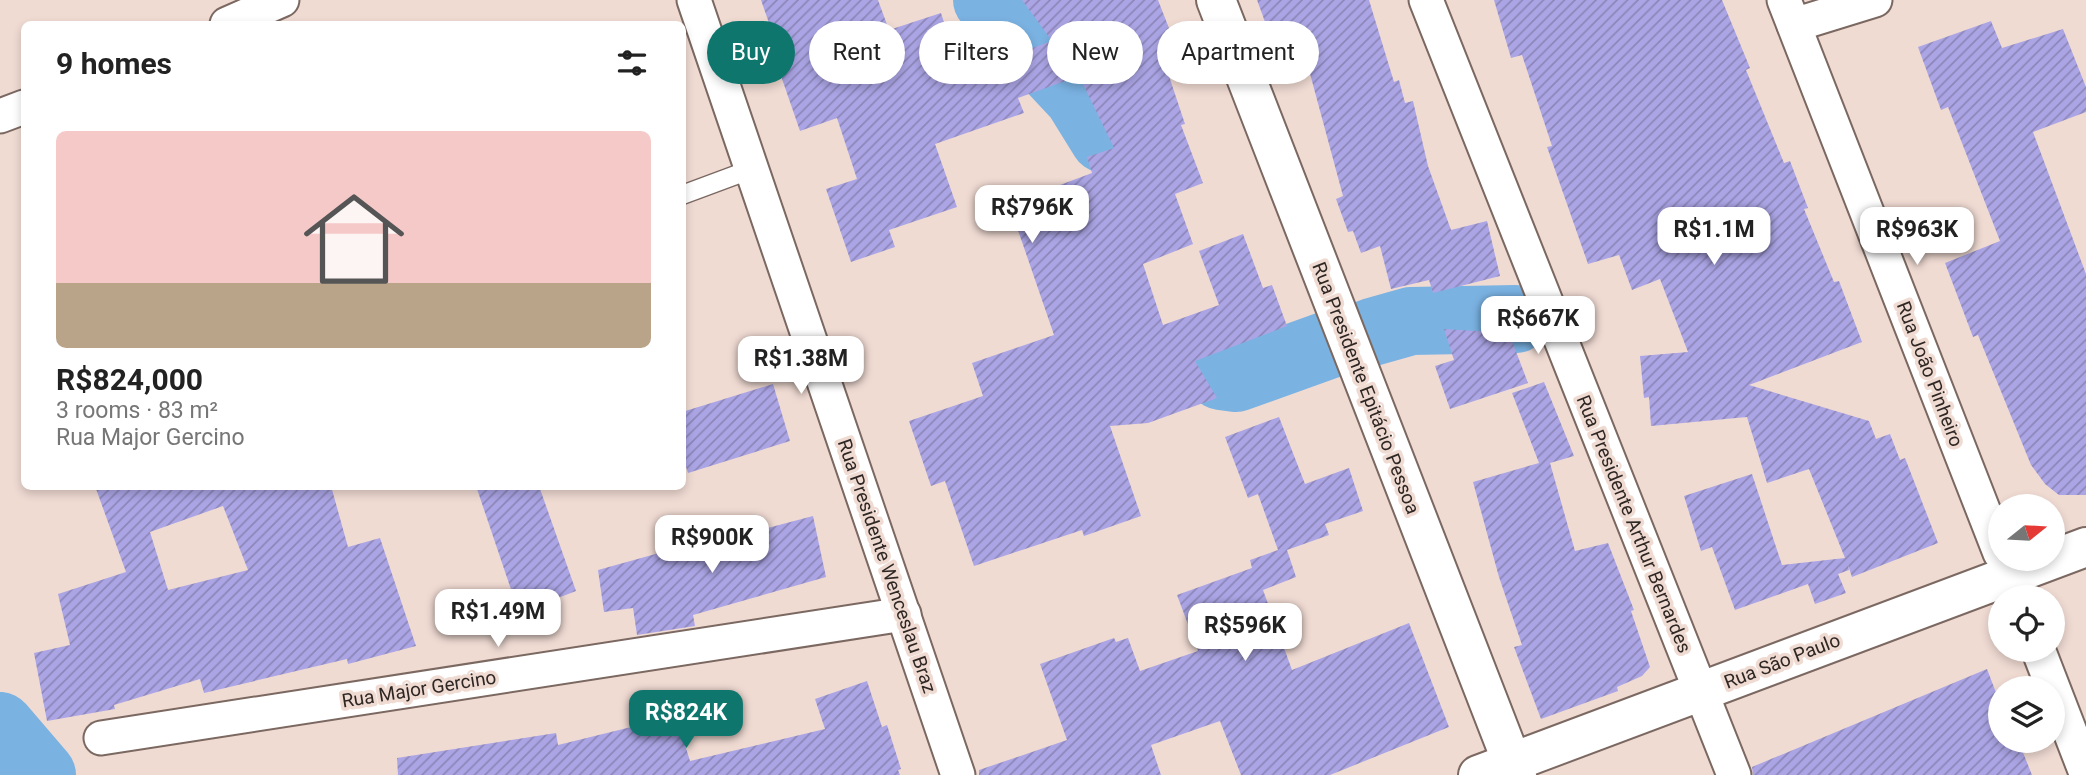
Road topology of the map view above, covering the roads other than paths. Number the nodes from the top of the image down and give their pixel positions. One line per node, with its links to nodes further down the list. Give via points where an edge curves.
1 (282, 0): 7 (street)
2 (694, 0): 10 (street, Rua Presidente Wenceslau Braz)
3 (1216, 0): 20 (street, Rua Presidente Epitácio Pessoa)
4 (1426, 0): 18 (street, Rua Presidente Arthur Bernardes)
5 (1875, 0): 6 (street)
6 (1789, 13): 12 (street, Rua João Pinheiro)
7 (235, 21)
8 (21, 108): 9 (street)
9 (0, 116)
10 (752, 169): 11 (lane); 16 (street, Rua Presidente Wenceslau Braz)
11 (686, 194)
12 (1988, 522)
13 (2086, 547): 14 (street, Rua São Paulo)
14 (2065, 553)
15 (2007, 571): 18 (street, Rua São Paulo)
16 (904, 614): 19 (street, Rua Major Gercino); 22 (street, Rua Presidente Wenceslau Braz)
17 (2043, 662): 21 (street)
18 (1701, 692): 20 (street, Rua São Paulo); 23 (street, Rua Presidente Arthur Bernardes)
19 (101, 738)
20 (1502, 771)
21 (2086, 773)
22 (958, 775)
23 (1734, 775)

